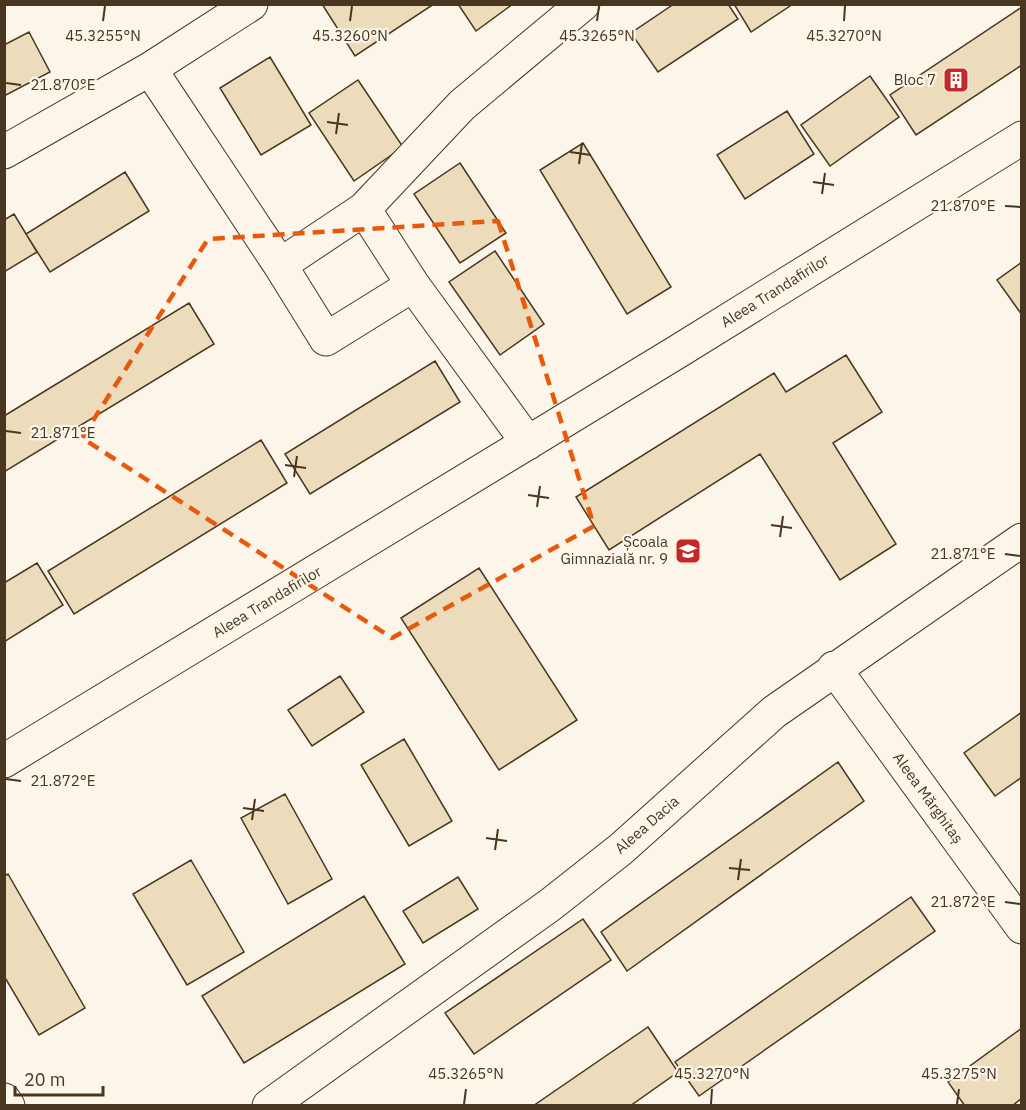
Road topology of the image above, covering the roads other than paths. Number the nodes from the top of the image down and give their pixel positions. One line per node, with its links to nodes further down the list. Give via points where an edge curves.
1 (251, 4): 3 (street)
2 (583, 4): 6 (street, via 462,105)
3 (150, 69): 5 (street); 7 (street)
4 (1022, 138): 9 (street, Aleea Trandafirilor)
5 (4, 152)
6 (364, 209): 7 (street); 8 (street)
7 (280, 265): 8 (street, via 326,339)
8 (413, 285): 9 (street)
9 (528, 442): 12 (street, Aleea Trandafirilor)
10 (1022, 540): 11 (street, Aleea Dacia)
11 (834, 668): 13 (street, Aleea Mărghitaș); 15 (street, Aleea Dacia, via 774,712 621,849)
12 (4, 761)
13 (1022, 927)
14 (4, 1100): 16 (street)
15 (284, 1102)
16 (8, 1106)

